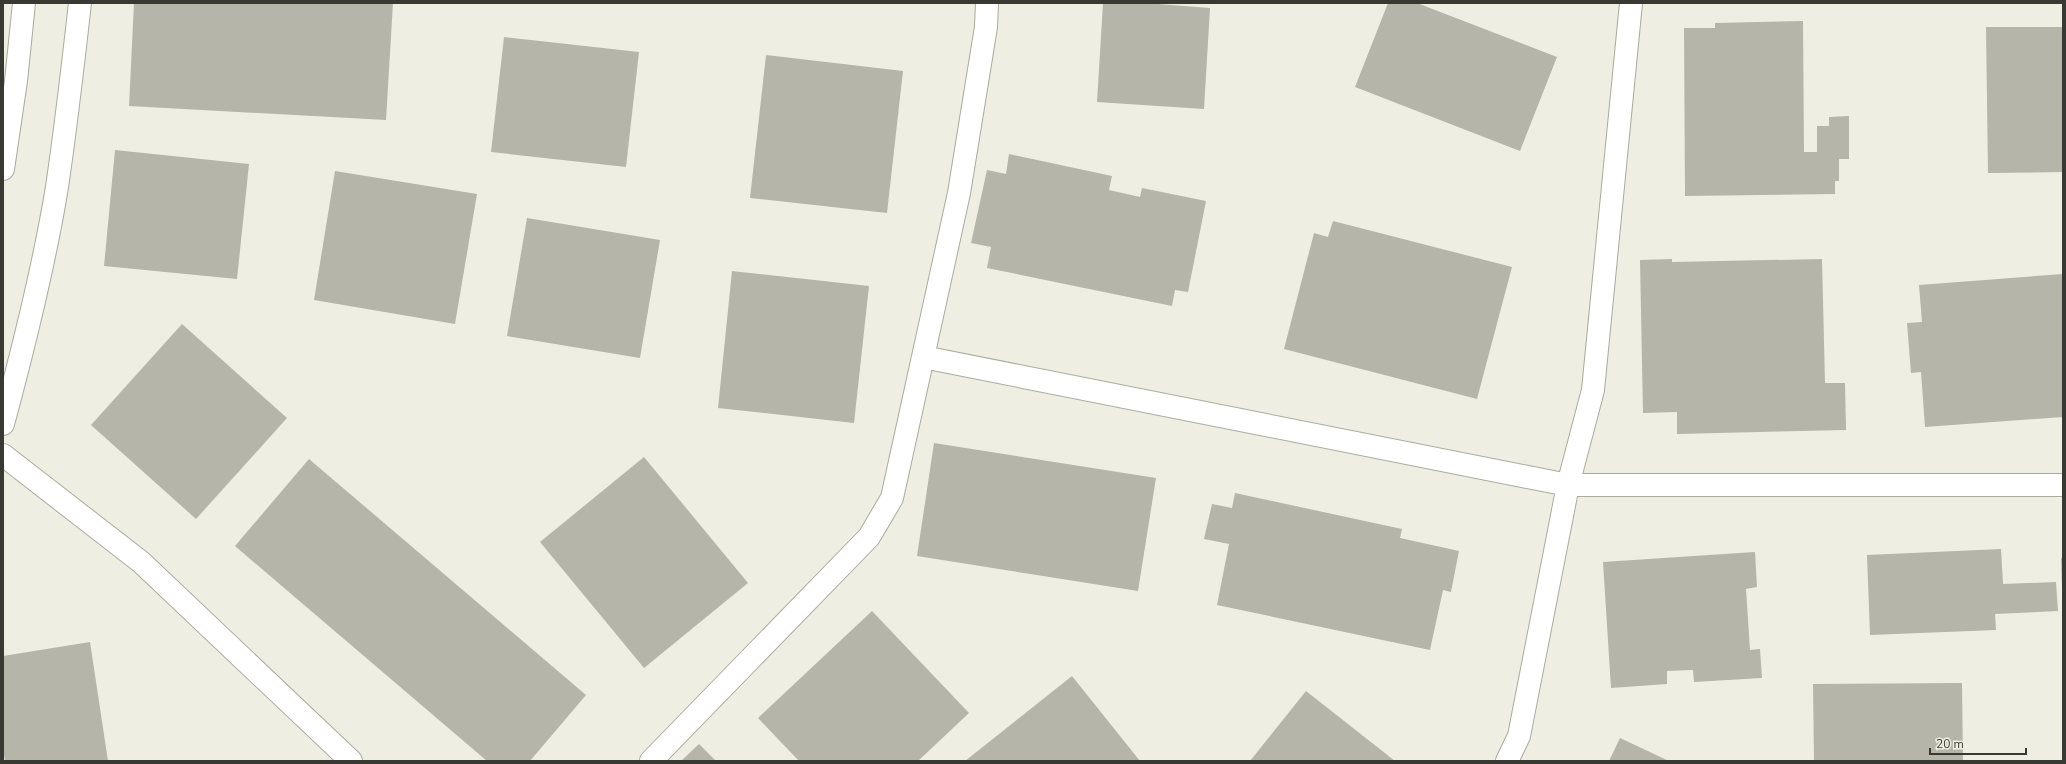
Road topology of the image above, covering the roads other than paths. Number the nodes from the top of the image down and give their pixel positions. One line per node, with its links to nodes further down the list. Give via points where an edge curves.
1 (24, 3): 5 (street)
2 (80, 3): 7 (street, via 71,88 55,195 38,283)
3 (987, 3): 6 (street, via 986,27 959,193)
4 (1631, 3): 9 (street, via 1593,390)
5 (3, 169)
6 (923, 357): 9 (street); 12 (street, via 892,498 869,537)
7 (3, 424)
8 (3, 455): 11 (street, via 141,562)
9 (1568, 486): 10 (street); 13 (street, via 1519,736)
10 (2063, 486)
11 (351, 761)
12 (651, 761)
13 (1507, 761)

